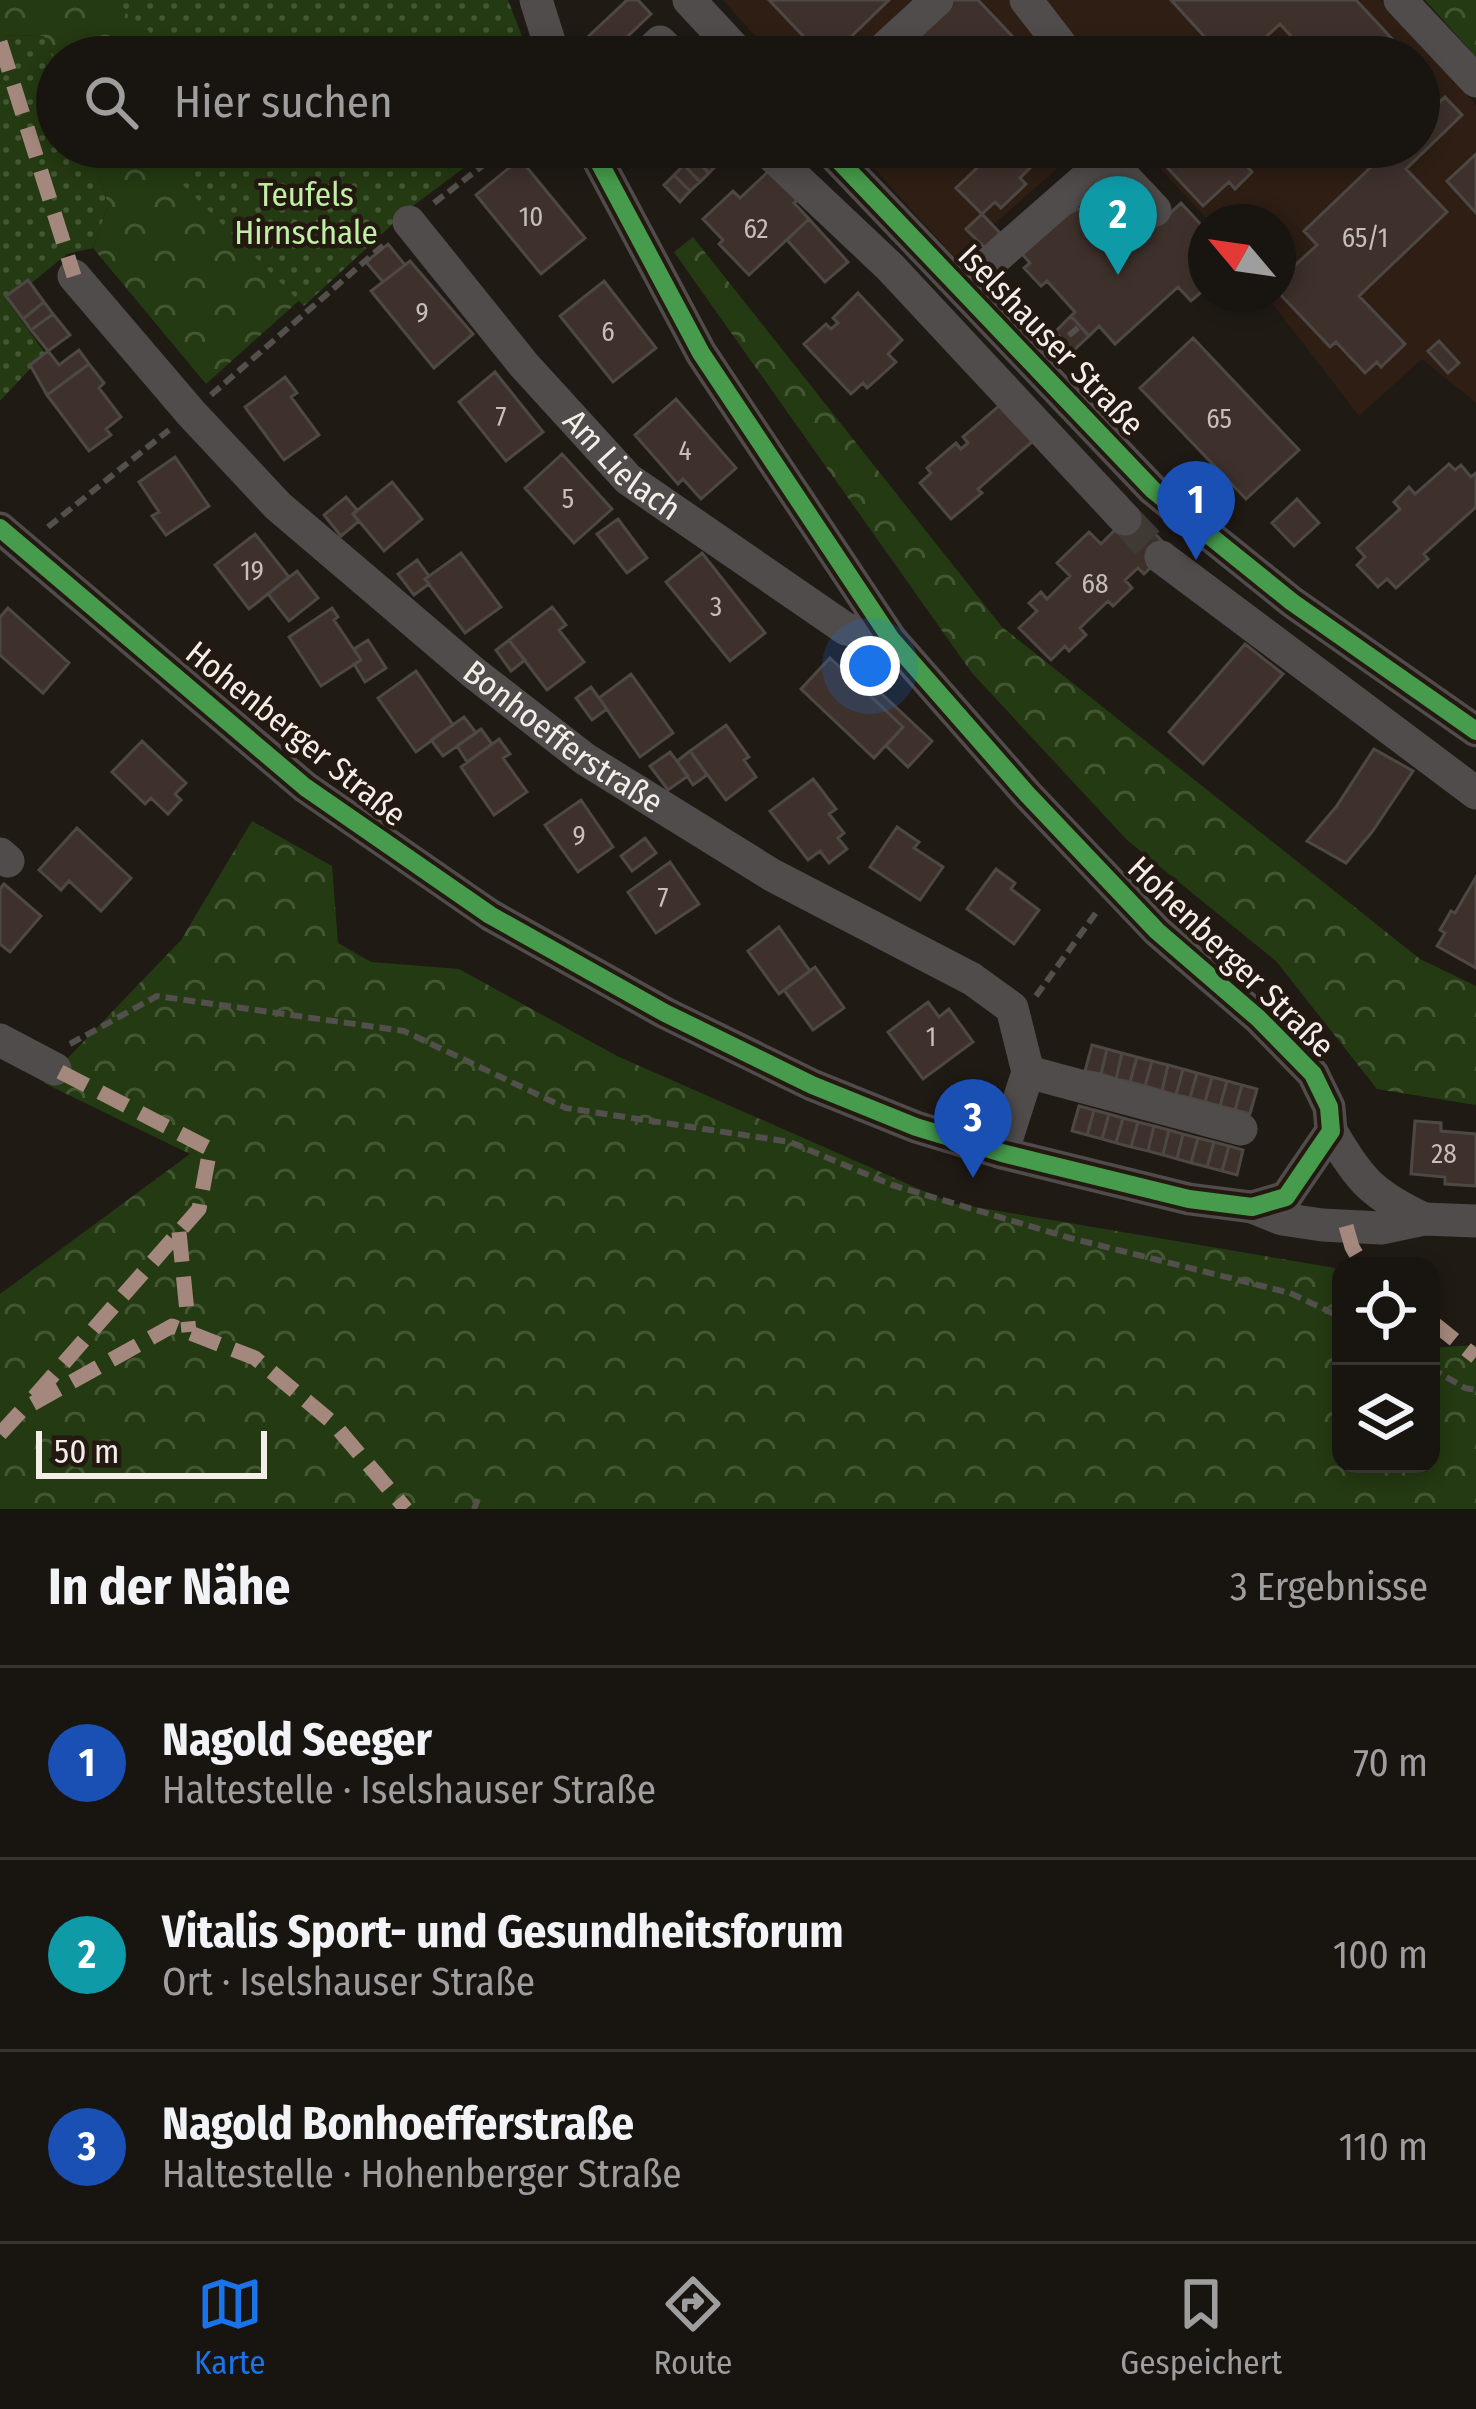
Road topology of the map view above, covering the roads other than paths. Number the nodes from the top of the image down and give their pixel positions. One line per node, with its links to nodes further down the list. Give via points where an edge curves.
1 (536, 0): 6 (street)
2 (689, 0): 7 (street)
3 (937, 0): 8 (street)
4 (1027, 0): 9 (street)
5 (1400, 0): 10 (street)
6 (547, 36)
7 (722, 36)
8 (898, 36)
9 (1054, 36)
10 (1433, 36)
11 (1440, 43): 12 (street)
12 (1476, 82)
13 (602, 168): 25 (street, Hohenberger Straße, via 701,353)
14 (786, 168): 22 (street, via 890,267)
15 (846, 168): 21 (street, Iselshauser Straße)
16 (1092, 168): 21 (street)
17 (1120, 168): 18 (street)
18 (1155, 210)
19 (410, 222): 25 (street, Am Lielach, via 628,479 846,629)
20 (74, 276): 32 (street, Bonhoefferstraße, via 190,413 358,577 585,759 772,875 1012,1008)
21 (961, 288): 26 (street, Iselshauser Straße, via 1154,490)
22 (1125, 519)
23 (4, 531): 35 (street, Hohenberger Straße, via 305,788 490,915 812,1085)
24 (1161, 557): 27 (street)
25 (891, 639): 34 (street, Hohenberger Straße, via 1157,931 1313,1075)
26 (1383, 667): 27 (street); 28 (street, Iselshauser Straße)
27 (1354, 702): 29 (street)
28 (1476, 731)
29 (1476, 794)
30 (0, 1040): 31 (street)
31 (47, 1064)
32 (1028, 1072): 33 (street); 35 (street)
33 (1240, 1129)
34 (1331, 1131): 36 (street, via 1286,1197); 37 (street, Hohenberger Straße, via 1356,1174)
35 (1002, 1153): 36 (street, Hohenberger Straße)
36 (1252, 1207): 37 (street, Hohenberger Straße, via 1322,1225)
37 (1424, 1220): 38 (street, Hohenberger Straße)
38 (1476, 1221)

